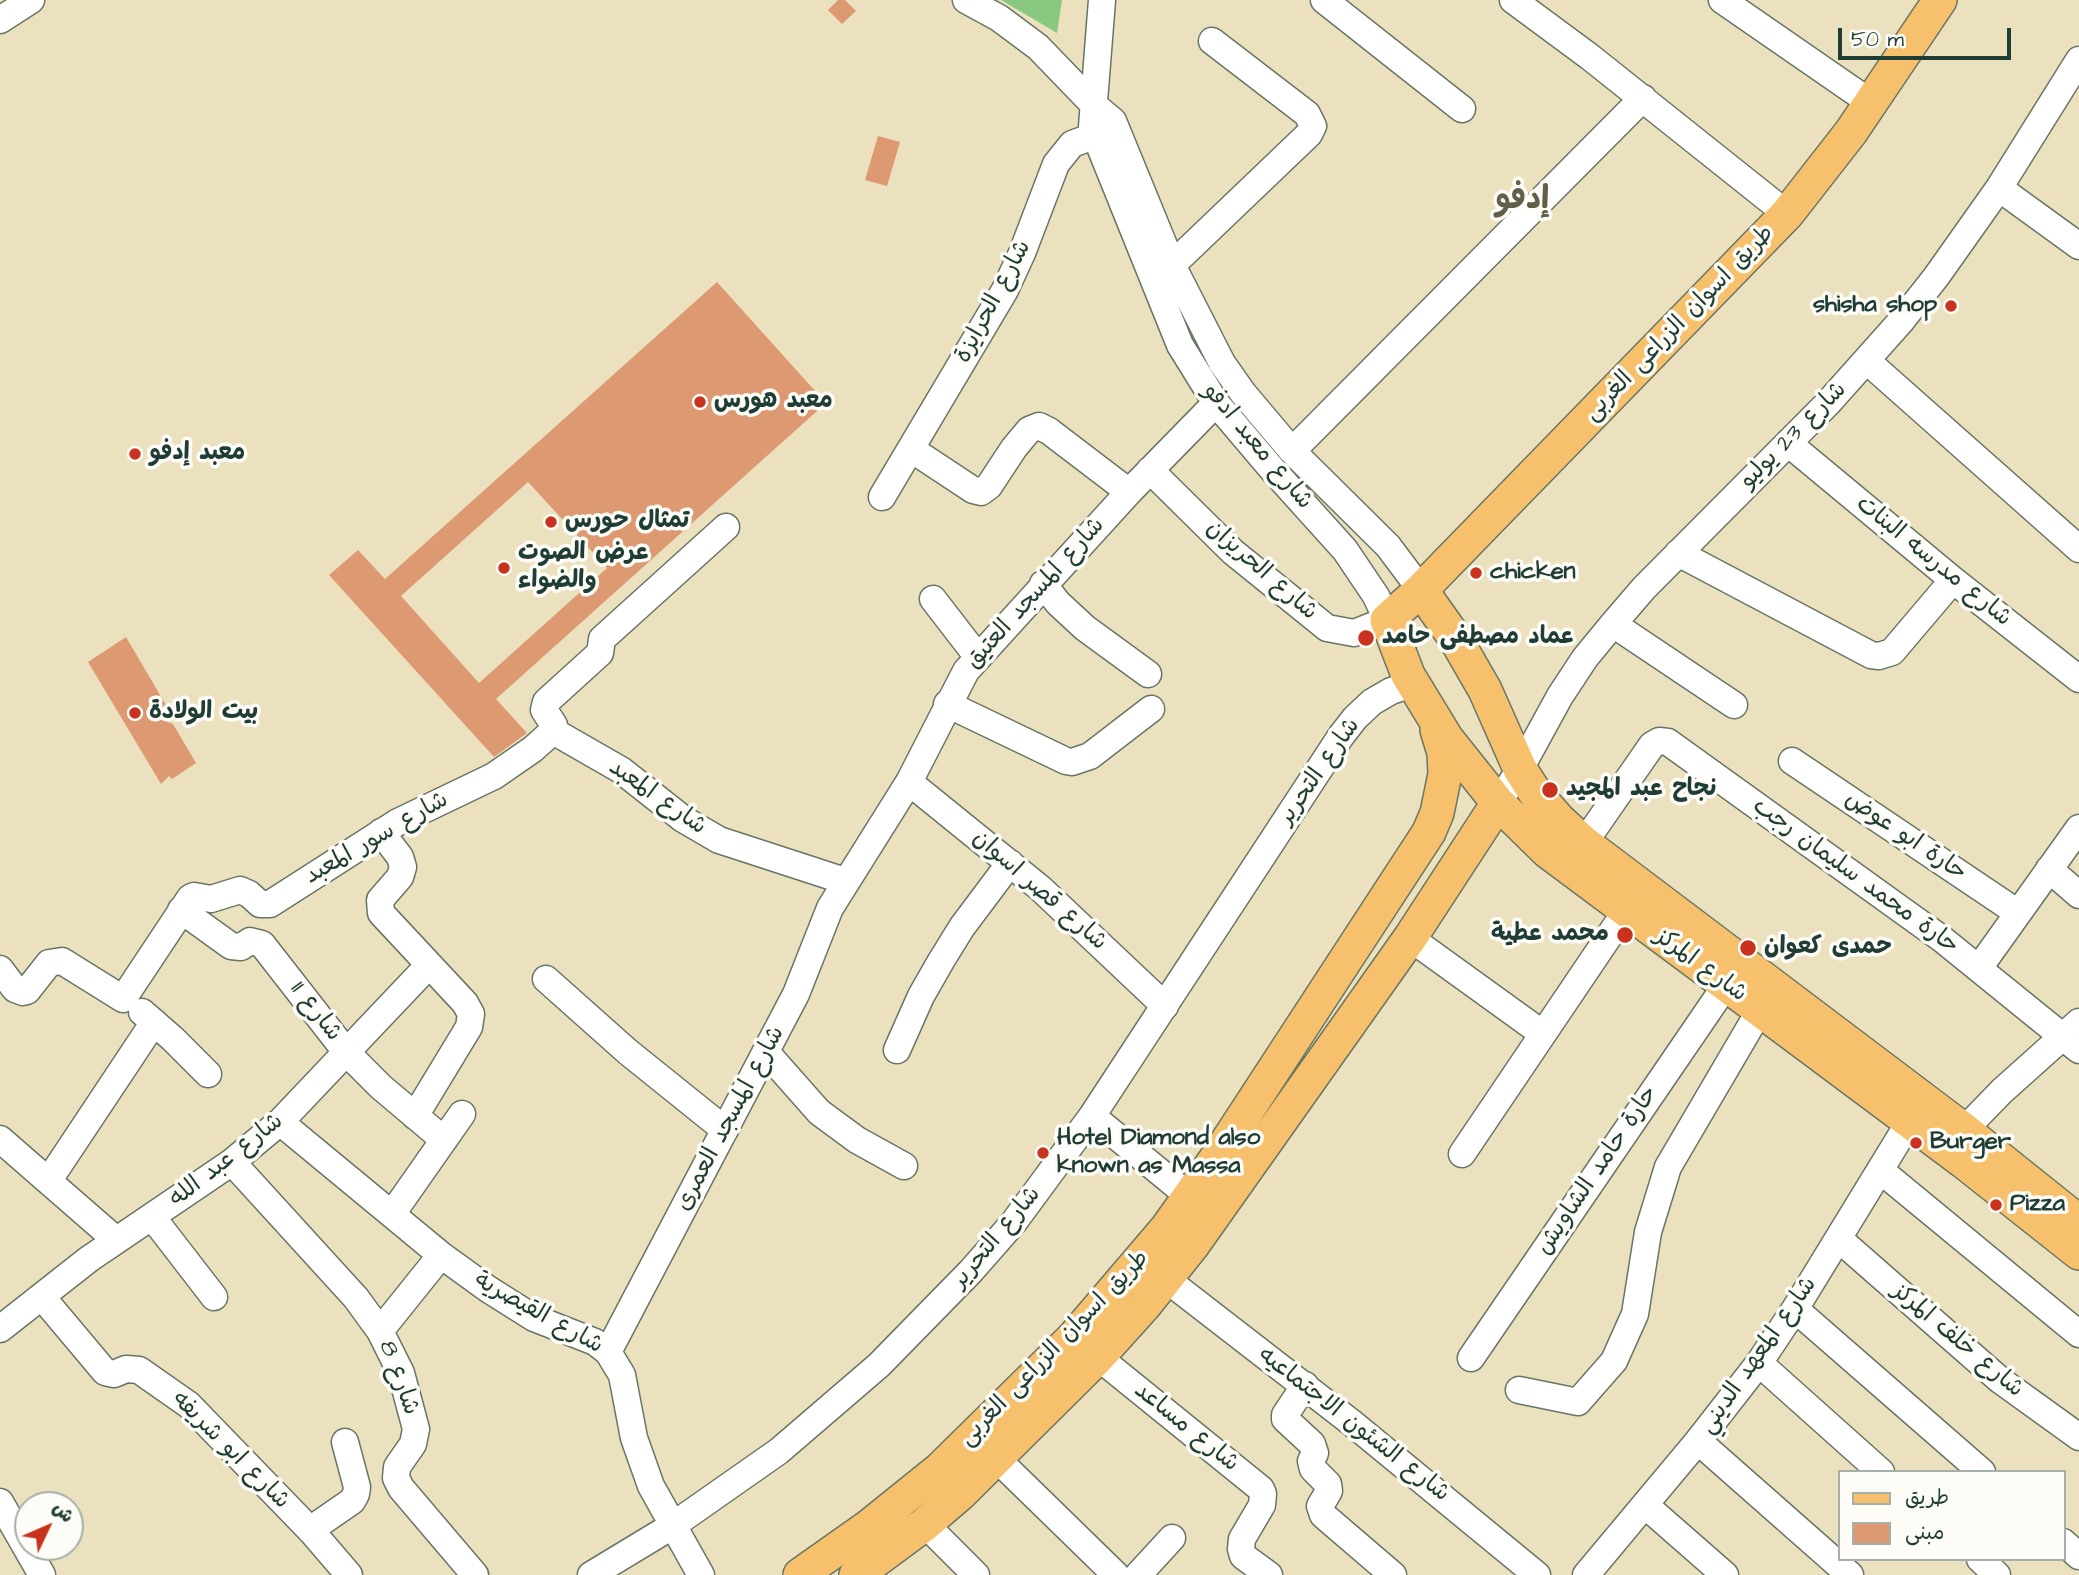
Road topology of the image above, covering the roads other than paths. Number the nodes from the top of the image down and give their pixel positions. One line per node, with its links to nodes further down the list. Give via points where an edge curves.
1 (31, 0): 8 (street)
2 (965, 0): 13 (street, via 1038,47)
3 (1102, 0): 13 (street, شارع معبد ادفو)
4 (1324, 0): 14 (street)
5 (1513, 0): 11 (street)
6 (1722, 0): 12 (street)
7 (1940, 0): 12 (main road, طريق اسوان الزراعى الغربى)
8 (0, 20)
9 (1212, 41): 19 (street, via 1307,114 1313,126)
10 (2079, 60): 16 (street, شارع 23 يوليو)
11 (1643, 98): 17 (street); 24 (street)
12 (1871, 103): 17 (main road, طريق اسوان الزراعى الغربى)
13 (1094, 105): 15 (street, شارع معبد ادفو, via 1092,120)
14 (1462, 109)
15 (1106, 131): 19 (street, شارع معبد ادفو); 21 (street, شارع معبد ادفو, via 1180,345); 23 (street, شارع الحرايزة, via 1072,144 1056,163 1005,290)
16 (1999, 188): 18 (street); 20 (street, شارع 23 يوليو, via 1936,277)
17 (1787, 214): 33 (main road, طريق اسوان الزراعى الغربى)
18 (2079, 246)
19 (1172, 265): 24 (street, شارع معبد ادفو, via 1222,363)
20 (1867, 361): 22 (street, شارع 23 يوليو); 29 (street)
21 (1216, 402): 25 (street, شارع المسجد العتيق); 35 (street, شارع معبد ادفو, via 1345,550)
22 (1788, 443): 30 (street, شارع 23 يوليو); 31 (street, شارع مدرسه البنات)
23 (911, 449): 26 (street, via 981,492 1029,430 1039,426); 27 (street, شارع الحرايزة)
24 (1292, 450): 33 (street, شارع معبد ادفو, via 1388,546)
25 (1150, 470): 26 (street, شارع المسجد العتيق); 35 (street, شارع الحريزان, via 1233,552 1327,628 1354,633)
26 (1129, 492): 32 (street, شارع المسجد العتيق)
27 (882, 497)
28 (726, 527): 45 (street, via 602,639 600,653 546,702 544,710)
29 (2079, 549)
30 (1678, 554): 31 (street, via 1879,656 1892,652); 36 (street, شارع 23 يوليو)
31 (1953, 580): 39 (street, شارع مدرسه البنات)
32 (1043, 584): 37 (street, شارع المسجد العتيق); 38 (street, via 1085,628)
33 (1421, 590): 35 (main road, طريق اسوان الزراعى الغربى); 47 (main road, شارع المركز, via 1485,690)
34 (933, 599): 37 (street)
35 (1387, 620): 40 (main road, شارع المركز)
36 (1613, 624): 42 (street); 47 (street, شارع 23 يوليو, via 1560,696)
37 (977, 656): 41 (street, شارع المسجد العتيق)
38 (1148, 674)
39 (2079, 679)
40 (1412, 684): 44 (main road, شارع المركز); 67 (street, شارع التحرير, via 1381,697 1355,718)
41 (947, 704): 43 (street, via 1072,762 1090,756); 48 (street, شارع المسجد العتيق)
42 (1734, 705)
43 (1152, 709)
44 (1431, 715): 49 (main road, شارع المركز); 90 (main road, طريق اسوان الزراعى الغربى, via 1444,753 1445,774 1429,832)
45 (553, 731): 51 (street, شارع سور المعبد, via 494,776); 55 (street, شارع المعبد, via 621,770 683,819 719,840)
46 (1792, 761): 59 (street, حارة ابو عوض)
47 (1520, 769): 49 (street, شارع 23 يوليو); 52 (main road, شارع المركز, via 1543,802)
48 (909, 782): 53 (street, شارع قصر اسوان); 55 (street, شارع المسجد العتيق)
49 (1498, 803): 58 (main road, شارع المركز, via 1547,850); 60 (main road, طريق اسوان الزراعى الغربى)
50 (2079, 828): 54 (street)
51 (382, 832): 57 (street, شارع سور المعبد, via 270,904 260,904 240,890 211,899 194,896); 61 (street, via 403,867 380,900 380,909)
52 (1584, 844): 62 (street, حارة محمد سليمان رجب, via 1652,745 1668,742); 68 (main road, شارع المركز)
53 (1010, 863): 67 (street, شارع قصر اسوان); 72 (street, via 941,961)
54 (2049, 869): 56 (street); 59 (street)
55 (845, 881): 73 (street, شارع المسجد العمرى)
56 (2079, 895)
57 (181, 910): 66 (street); 74 (street, شارع 11, via 231,946 241,947 250,941 262,944)
58 (1626, 911): 65 (main road, شارع المركز); 70 (street)
59 (2018, 913): 62 (street)
60 (1410, 938): 70 (street); 98 (main road, طريق اسوان الزراعى الغربى)
61 (429, 965): 74 (street, شارع عبد الله); 77 (street, via 465,1003 471,1021)
62 (1979, 968): 71 (street, حارة محمد سليمان رجب)
63 (0, 969): 66 (street, via 15,989 23,992 49,963 62,961)
64 (546, 979): 81 (street)
65 (1726, 985): 68 (main road, شارع المركز); 107 (street, حارة حامد الشاويش)
66 (123, 999): 69 (street)
67 (1165, 1006): 78 (street, شارع التحرير)
68 (1773, 1009): 79 (main road, شارع المركز); 82 (main road, شارع المركز); 110 (street, via 1668,1167 1648,1232 1635,1314 1614,1361 1578,1402)
69 (153, 1022): 75 (street); 89 (street)
70 (1543, 1034): 85 (street)
71 (2074, 1036): 82 (street, via 2002,1091)
72 (897, 1050)
73 (766, 1052): 81 (street, شارع المسجد العمرى); 87 (street, via 820,1112 857,1140)
74 (347, 1053): 77 (street, شارع 11); 80 (street, شارع عبد الله)
75 (208, 1074)
76 (462, 1114): 84 (street)
77 (415, 1116): 84 (street, شارع 11)
78 (1092, 1116): 90 (street); 121 (street, شارع التحرير, via 1014,1222 926,1320 779,1451)
79 (1910, 1121): 88 (street, شارع المعهد الديني); 96 (main road, شارع المركز)
80 (280, 1122): 86 (street, شارع عبد الله); 91 (street, شارع القيصرية)
81 (725, 1130): 105 (street, شارع المسجد العمرى)
82 (1964, 1130): 93 (main road, شارع المركز)
83 (0, 1139): 89 (street)
84 (444, 1140): 91 (street)
85 (1462, 1154)
86 (232, 1161): 92 (street, شارع عبد الله); 103 (street, شارع 8, via 356,1298)
87 (904, 1166)
88 (1881, 1170): 94 (street, شارع المعهد الديني); 104 (street)
89 (49, 1180): 95 (street)
90 (1190, 1197): 117 (main road, طريق اسوان الزراعى الغربى, via 1150,1250)
91 (392, 1214): 97 (street, شارع القيصرية)
92 (153, 1218): 95 (street, شارع عبد الله); 100 (street)
93 (2079, 1222)
94 (1839, 1239): 101 (street, شارع المعهد الديني); 111 (street, شارع خلف المركز, via 2000,1380)
95 (116, 1240): 99 (street, شارع عبد الله)
96 (2079, 1253)
97 (441, 1255): 103 (street); 105 (street, شارع القيصرية, via 534,1318 596,1342)
98 (1166, 1279): 106 (main road, طريق اسوان الزراعى الغربى); 109 (street, شارع الشئون الاجتماعيه)
99 (42, 1297): 102 (street, شارع عبد الله); 122 (street, شارع ابو شريفه, via 105,1372 139,1370 189,1405)
100 (214, 1297)
101 (1796, 1309): 108 (street, شارع المعهد الديني); 116 (street)
102 (0, 1329)
103 (380, 1331): 129 (street, شارع 8, via 401,1373 416,1429 396,1478)
104 (2079, 1334)
105 (608, 1352): 121 (street, شارع القيصرية, via 622,1374 641,1462)
106 (1098, 1357): 114 (main road, طريق اسوان الزراعى الغربى); 137 (street, شارع مساعد, via 1264,1494 1241,1549)
107 (1471, 1358)
108 (1759, 1363): 112 (street, شارع المعهد الديني); 115 (street)
109 (1305, 1385): 138 (street, via 1284,1419 1312,1444 1313,1469 1328,1484 1320,1506 1322,1515); 139 (street, شارع الشئون الاجتماعيه)
110 (1519, 1390)
111 (2079, 1437)
112 (1698, 1441): 119 (street, شارع المعهد الديني); 142 (street)
113 (345, 1442): 122 (street, via 356,1494)
114 (997, 1459): 117 (main road, طريق اسوان الزراعى الغربى); 135 (street)
115 (1879, 1470)
116 (1980, 1470)
117 (951, 1481): 120 (main road, طريق اسوان الزراعى الغربى); 132 (main road, طريق اسوان الزراعى الغربى, via 868,1527)
118 (0, 1502): 127 (street)
119 (1645, 1505): 140 (street, شارع المعهد الديني); 141 (street)
120 (925, 1524): 133 (main road, طريق اسوان الزراعى الغربى); 134 (street)
121 (672, 1527): 130 (street, شارع التحرير); 131 (street, شارع القيصرية)
122 (310, 1530): 128 (street, شارع ابو شريفه)
123 (1172, 1538): 136 (street)
124 (2065, 1544): 125 (street)
125 (2079, 1556)
126 (1982, 1561): 143 (street)
127 (42, 1575)
128 (349, 1575)
129 (475, 1575)
130 (591, 1575)
131 (701, 1575)
132 (800, 1575)
133 (856, 1575)
134 (976, 1575)
135 (1116, 1575)
136 (1138, 1575)
137 (1269, 1575)
138 (1393, 1575)
139 (1537, 1575)
140 (1586, 1575)
141 (1725, 1575)
142 (1850, 1575)
143 (1997, 1575)

